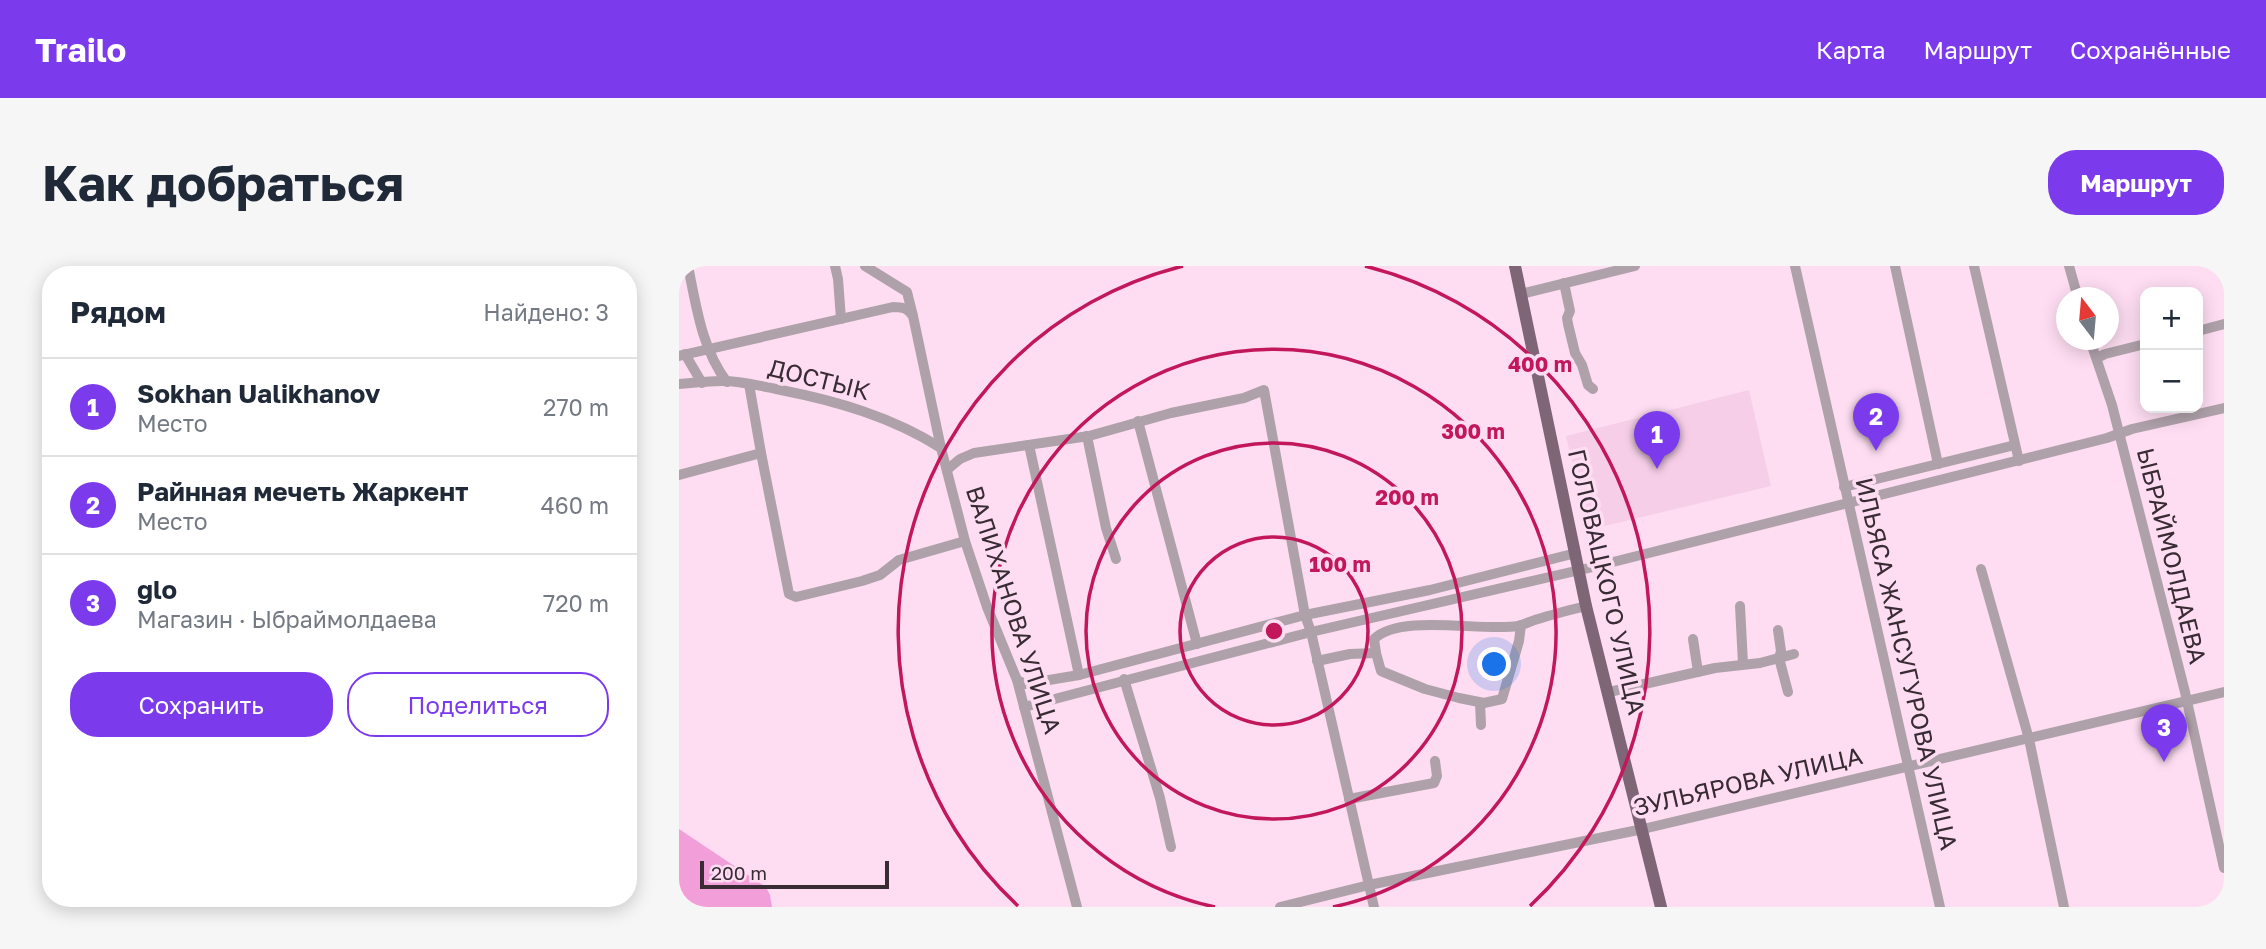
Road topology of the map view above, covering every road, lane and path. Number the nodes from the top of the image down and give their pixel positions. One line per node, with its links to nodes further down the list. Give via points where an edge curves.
1 (688, 266): 18 (street)
2 (835, 266): 14 (street)
3 (865, 266): 13 (street, ВАЛИХАНОВА УЛИЦА, via 907,292)
4 (1515, 266): 12 (main road, ГОЛОВАЦКОГО УЛИЦА)
5 (1635, 266): 10 (street)
6 (1795, 266): 39 (street, ИЛЬЯСА ЖАНСУГУРОВА УЛИЦА)
7 (1895, 266): 36 (street)
8 (1974, 266): 32 (street)
9 (2069, 266): 11 (street)
10 (1564, 283): 12 (street); 26 (street, via 1575,353)
11 (2075, 287)
12 (1521, 294): 42 (main road, ГОЛОВАЦКОГО УЛИЦА)
13 (913, 316): 14 (street, via 904,307 893,307); 33 (street, ВАЛИХАНОВА УЛИЦА)
14 (841, 319): 18 (street)
15 (2224, 324): 16 (street)
16 (2203, 330)
17 (2140, 345): 21 (street)
18 (709, 349): 20 (street); 22 (street)
19 (2094, 350): 21 (street, ЫБРАЙМОЛДАЕВА)
20 (682, 355): 23 (street)
21 (2098, 358): 29 (street, ЫБРАЙМОЛДАЕВА)
22 (727, 382): 23 (street, ДОСТЫК); 25 (street, ДОСТЫК)
23 (702, 383): 24 (street, ДОСТЫК)
24 (679, 384)
25 (749, 384): 33 (street, ДОСТЫК, via 853,407 915,432); 34 (street)
26 (1593, 389)
27 (2224, 408): 29 (street)
28 (1138, 421): 30 (street); 48 (street, via 1264,390); 53 (street)
29 (2118, 434): 35 (street); 66 (street, ЫБРАЙМОЛДАЕВА)
30 (1087, 436): 31 (street); 43 (street)
31 (1029, 445): 37 (street, via 974,453); 60 (street)
32 (2015, 445): 35 (street); 36 (street)
33 (941, 449): 37 (street, ВАЛИХАНОВА УЛИЦА)
34 (761, 453): 38 (street); 41 (street, via 789,594 796,597 839,588 880,575 899,560)
35 (2019, 461): 40 (street)
36 (1938, 464): 39 (street)
37 (948, 469): 41 (street, ВАЛИХАНОВА УЛИЦА)
38 (679, 475)
39 (1844, 487): 40 (street, ИЛЬЯСА ЖАНСУГУРОВА УЛИЦА)
40 (1847, 502): 44 (street); 72 (street, ИЛЬЯСА ЖАНСУГУРОВА УЛИЦА)
41 (965, 541): 62 (street, ВАЛИХАНОВА УЛИЦА)
42 (1576, 553): 44 (main road, ГОЛОВАЦКОГО УЛИЦА); 48 (street, via 1430,590)
43 (1116, 559)
44 (1580, 569): 46 (main road, ГОЛОВАЦКОГО УЛИЦА); 51 (street)
45 (1981, 569): 70 (street)
46 (1586, 606): 49 (street); 63 (main road, ГОЛОВАЦКОГО УЛИЦА)
47 (1740, 606): 58 (street)
48 (1305, 615): 51 (street); 53 (street)
49 (1521, 625): 54 (street, via 1396,628 1381,631 1374,639); 67 (street, via 1502,699)
50 (1778, 631): 56 (street)
51 (1311, 632): 57 (street); 61 (street)
52 (1693, 639): 59 (street)
53 (1197, 644): 60 (street)
54 (1375, 653): 57 (street); 67 (street, via 1381,671 1425,689)
55 (1794, 654): 56 (street)
56 (1779, 659): 58 (street); 64 (street)
57 (1317, 661): 73 (street)
58 (1743, 664): 59 (street)
59 (1698, 672): 63 (street)
60 (1079, 675): 62 (street, via 1025,684)
61 (1124, 679): 68 (street); 75 (street)
62 (1017, 680): 68 (street, ВАЛИХАНОВА УЛИЦА)
63 (1609, 692): 74 (main road, ГОЛОВАЦКОГО УЛИЦА)
64 (1788, 692)
65 (2224, 692): 66 (street, ЗУЛЬЯРОВА УЛИЦА)
66 (2186, 700): 70 (street, ЗУЛЬЯРОВА УЛИЦА); 76 (street, ЫБРАЙМОЛДАЕВА)
67 (1480, 703): 69 (street)
68 (1024, 706): 78 (street, ВАЛИХАНОВА УЛИЦА)
69 (1481, 725)
70 (2029, 739): 72 (street, ЗУЛЬЯРОВА УЛИЦА); 83 (street)
71 (1435, 761): 73 (street, via 1434,783)
72 (1907, 765): 74 (street, ЗУЛЬЯРОВА УЛИЦА); 82 (street, ИЛЬЯСА ЖАНСУГУРОВА УЛИЦА)
73 (1349, 799): 77 (street)
74 (1643, 829): 77 (street, ЗУЛЬЯРОВА УЛИЦА); 81 (main road, ГОЛОВАЦКОГО УЛИЦА)
75 (1171, 846)
76 (2224, 868)
77 (1369, 885): 79 (street, ЗУЛЬЯРОВА УЛИЦА); 80 (street)
78 (1077, 907)
79 (1280, 907)
80 (1374, 907)
81 (1661, 907)
82 (1940, 907)
83 (2064, 907)

